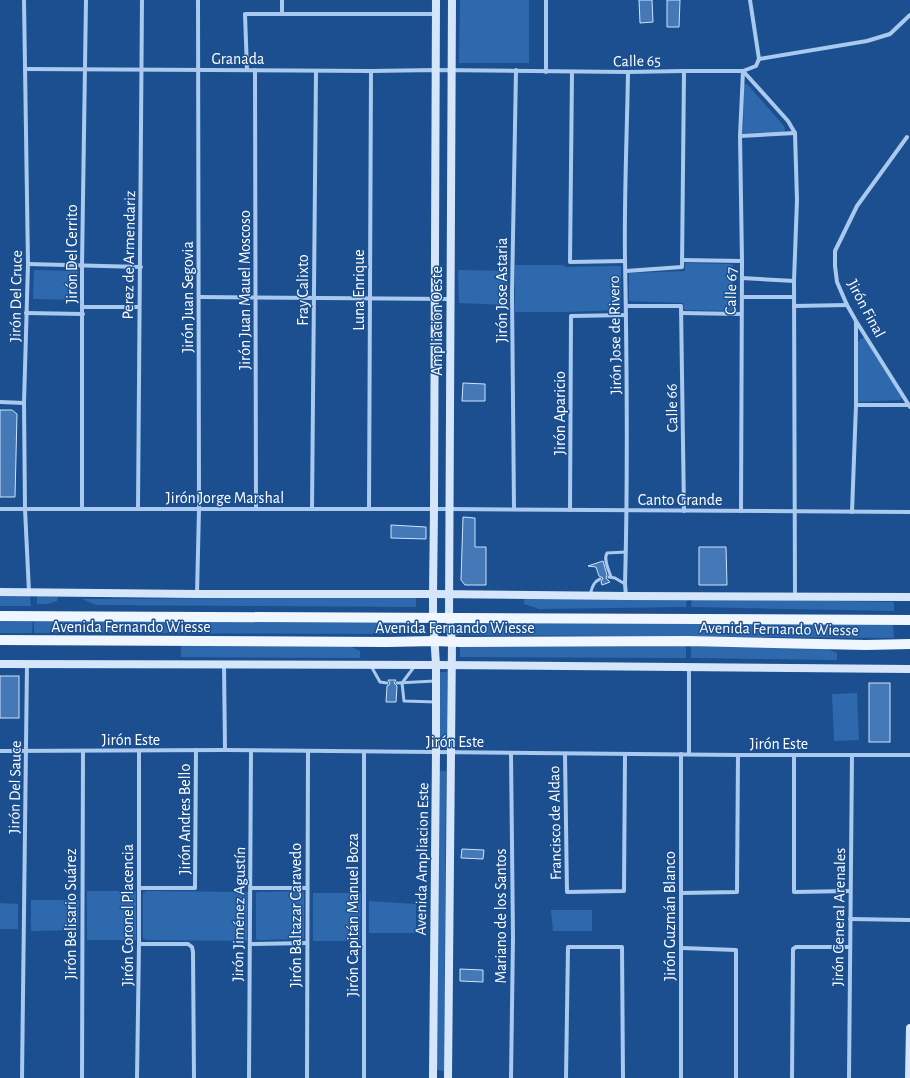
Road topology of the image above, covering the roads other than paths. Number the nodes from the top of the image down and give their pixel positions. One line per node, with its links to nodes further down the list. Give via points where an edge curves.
1 (24, 0): 14 (street, Jirón Del Cruce)
2 (86, 0): 15 (street, Jirón Del Cerrito)
3 (142, 0): 16 (street, Perez de Armendariz)
4 (198, 0): 17 (street, Jirón Juan Segovia)
5 (282, 0): 10 (street)
6 (436, 0): 11 (main road, Ampliacion Oeste)
7 (452, 0): 21 (main road, Ampliacion Oeste)
8 (546, 0): 26 (street)
9 (750, 0): 13 (street)
10 (282, 14): 11 (street); 18 (street, via 245,14)
11 (436, 14): 20 (main road, Ampliacion Oeste)
12 (910, 15): 13 (street, via 890,34 875,39)
13 (759, 59): 29 (street, via 756,66)
14 (25, 69): 15 (street, Granada); 36 (street, Jirón Del Cruce)
15 (85, 69): 16 (street, Granada); 37 (street, Jirón Del Cerrito)
16 (142, 69): 17 (street, Granada); 38 (street, Perez de Armendariz)
17 (198, 70): 18 (street, Granada); 42 (street, Jirón Juan Segovia)
18 (247, 70): 19 (street, Granada)
19 (255, 70): 23 (street, Granada); 45 (street, Jirón Juan Mauel Moscoso)
20 (436, 70): 21 (street, Granada); 24 (street, Granada); 48 (main road, Ampliacion Oeste)
21 (451, 70): 22 (street, Calle 65); 49 (main road, Ampliacion Oeste)
22 (516, 70): 26 (street, Calle 65); 75 (street, Jirón Jose Astaria, via 512,294)
23 (316, 71): 24 (street, Granada); 46 (street, Fray Calixto)
24 (371, 71): 47 (street, Luna Enrique)
25 (684, 71): 28 (street, Calle 65); 29 (street, Calle 65); 33 (street)
26 (546, 72): 27 (street, Calle 65)
27 (572, 72): 28 (street, Calle 65); 34 (street, via 570,262)
28 (628, 72): 34 (street, Jirón Jose de Rivero)
29 (742, 72): 30 (street, via 788,121); 31 (street, Calle 67)
30 (795, 133): 31 (street); 41 (street, via 797,200)
31 (740, 136): 35 (street, Calle 67)
32 (907, 137): 50 (street, Jirón Final, via 857,206 835,251 837,282)
33 (682, 260): 35 (street); 39 (street, via 682,268)
34 (625, 261): 39 (street, Jirón Jose de Rivero)
35 (742, 261): 40 (street, Calle 67)
36 (28, 264): 37 (street); 55 (street, Jirón Del Cruce)
37 (82, 266): 38 (street); 53 (street, Jirón Del Cerrito)
38 (141, 268): 54 (street, Perez de Armendariz)
39 (626, 271): 51 (street, Jirón Jose de Rivero)
40 (742, 278): 41 (street); 43 (street, Calle 67)
41 (794, 281): 44 (street)
42 (199, 297): 45 (street); 69 (street, Jirón Juan Segovia)
43 (742, 297): 44 (street); 58 (street, Calle 67)
44 (794, 297): 52 (street)
45 (256, 298): 46 (street); 70 (street, Jirón Juan Mauel Moscoso)
46 (314, 298): 47 (street); 71 (street, Fray Calixto)
47 (370, 298): 48 (street); 72 (street, Luna Enrique)
48 (435, 299): 49 (street); 73 (main road, Ampliacion Oeste)
49 (450, 299): 74 (main road, Ampliacion Oeste)
50 (847, 305): 52 (street); 60 (street, Jirón Final)
51 (627, 306): 57 (street, Calle 66, via 681,306); 59 (street, Jirón Jose de Rivero)
52 (794, 306): 80 (street)
53 (83, 307): 54 (street); 56 (street, Jirón Del Cerrito)
54 (140, 308): 68 (street, Perez de Armendariz)
55 (26, 313): 56 (street); 62 (street, Jirón Del Cruce)
56 (83, 314): 67 (street, Jirón Del Cerrito)
57 (682, 314): 58 (street); 78 (street, Calle 66)
58 (741, 314): 79 (street, Calle 67)
59 (626, 315): 76 (street, Jirón Aparicio, via 571,316); 77 (street, Jirón Jose de Rivero)
60 (856, 321): 63 (street); 64 (street, Jirón Final)
61 (0, 402): 62 (street)
62 (24, 403): 66 (street, Jirón Del Cruce)
63 (856, 405): 64 (street); 81 (street)
64 (910, 406)
65 (0, 509): 66 (street, Jirón Jorge Marshal)
66 (25, 509): 67 (street, Jirón Jorge Marshal); 87 (street, Jirón Del Cruce)
67 (82, 509): 68 (street, Jirón Jorge Marshal)
68 (138, 509): 69 (street, Jirón Jorge Marshal)
69 (199, 509): 70 (street, Jirón Jorge Marshal); 88 (street, Jirón Juan Segovia)
70 (256, 509): 71 (street, Jirón Jorge Marshal)
71 (312, 509): 72 (street, Jirón Jorge Marshal)
72 (369, 509): 73 (street, Jirón Jorge Marshal)
73 (434, 509): 74 (street, Jirón Jorge Marshal); 89 (main road, Ampliacion Oeste)
74 (450, 509): 75 (street, Canto Grande); 90 (main road, Ampliacion Oeste)
75 (514, 509): 76 (street, Canto Grande)
76 (570, 510): 77 (street, Canto Grande)
77 (628, 510): 78 (street, Canto Grande); 83 (street, Jirón Jose de Rivero)
78 (684, 511): 79 (street, Canto Grande)
79 (741, 511): 80 (street, Canto Grande)
80 (795, 512): 81 (street, Canto Grande); 93 (street)
81 (852, 512): 82 (street, Canto Grande)
82 (910, 512)
83 (626, 552): 85 (street, Jirón Jose de Rivero); 85 (lane, via 606,555 610,577)
84 (600, 579): 91 (lane, via 593,584)
85 (625, 584): 92 (street, Jirón Jose de Rivero)
86 (0, 592): 87 (main road, Avenida Fernando Wiesse)
87 (28, 592): 88 (main road, Avenida Fernando Wiesse)
88 (197, 594): 89 (main road, Avenida Fernando Wiesse)
89 (433, 594): 90 (main road, Avenida Fernando Wiesse); 96 (main road, Ampliacion Oeste)
90 (449, 595): 91 (main road, Avenida Fernando Wiesse); 97 (main road, Ampliacion Oeste)
91 (590, 596): 92 (main road, Avenida Fernando Wiesse)
92 (626, 596): 93 (main road, Avenida Fernando Wiesse)
93 (795, 597): 94 (main road, Avenida Fernando Wiesse)
94 (910, 597)
95 (0, 616): 96 (main road, Avenida Fernando Wiesse)
96 (433, 617): 97 (main road, Avenida Fernando Wiesse); 100 (main road, Ampliacion Oeste)
97 (449, 617): 98 (main road, Avenida Fernando Wiesse); 101 (main road, Ampliacion Oeste)
98 (910, 620)
99 (0, 640): 100 (main road, Avenida Fernando Wiesse)
100 (435, 641): 101 (main road, Avenida Fernando Wiesse); 108 (main road, Avenida Ampliacion Este)
101 (452, 641): 102 (main road, Avenida Fernando Wiesse); 109 (main road, Avenida Ampliacion Este)
102 (910, 644)
103 (0, 664): 104 (main road)
104 (27, 664): 105 (main road); 120 (street, Jirón Del Sauce)
105 (224, 664): 106 (main road); 118 (street)
106 (370, 665): 107 (main road); 113 (lane, via 380,682)
107 (415, 665): 108 (main road); 115 (lane)
108 (436, 665): 109 (main road); 112 (main road, Avenida Ampliacion Este)
109 (451, 666): 110 (main road); 127 (main road, Avenida Ampliacion Este)
110 (688, 668): 111 (main road); 132 (street)
111 (910, 669)
112 (436, 681): 115 (lane); 116 (main road, Avenida Ampliacion Este)
113 (387, 683)
114 (397, 683): 115 (lane)
115 (402, 683): 116 (lane, via 404,701)
116 (436, 702): 126 (main road, Avenida Ampliacion Este)
117 (196, 750): 118 (street, Jirón Este); 122 (street, Jirón Este); 137 (street, Jirón Andres Bello, via 195,888)
118 (225, 750): 123 (street, Jirón Este)
119 (0, 751): 120 (street, Jirón Este)
120 (26, 751): 121 (street, Jirón Este); 150 (street, Jirón Del Sauce)
121 (83, 751): 122 (street, Jirón Este); 151 (street, Jirón Belisario Suárez)
122 (139, 751): 137 (street, Jirón Coronel Placencia)
123 (251, 751): 124 (street, Jirón Este); 138 (street, Jirón Jiménez Agustín)
124 (308, 752): 125 (street, Jirón Este); 139 (street, Jirón Baltazar Caravedo)
125 (364, 752): 126 (street, Jirón Este); 156 (street, Jirón Capitán Manuel Boza)
126 (436, 752): 127 (street, Jirón Este); 157 (main road, Avenida Ampliacion Este)
127 (450, 752): 128 (street, Jirón Este); 158 (main road, Avenida Ampliacion Este)
128 (511, 753): 129 (street, Jirón Este); 159 (street, Mariano de los Santos)
129 (566, 754): 130 (street, Jirón Este); 130 (street, Francisco de Aldao, via 567,892 624,891)
130 (625, 754): 131 (street, Jirón Este)
131 (681, 754): 132 (street, Jirón Este); 141 (street, Jirón Guzmán Blanco)
132 (689, 754): 133 (street, Jirón Este)
133 (738, 755): 134 (street, Jirón Este); 141 (street, via 737,892)
134 (794, 755): 135 (street, Jirón Este); 140 (street, via 794,892)
135 (852, 755): 136 (street, Jirón Este); 140 (street, Jirón General Arenales)
136 (910, 755)
137 (139, 888): 144 (street, Jirón Coronel Placencia)
138 (251, 888): 139 (street); 145 (street, Jirón Jiménez Agustín)
139 (307, 888): 146 (street, Jirón Baltazar Caravedo)
140 (850, 891): 142 (street, Jirón General Arenales)
141 (682, 893): 148 (street, Jirón Guzmán Blanco)
142 (850, 919): 143 (street); 147 (street, Jirón General Arenales)
143 (910, 920)
144 (139, 944): 152 (street, Jirón Coronel Placencia); 153 (street, via 188,944 192,947)
145 (250, 944): 146 (street); 154 (street, Jirón Jiménez Agustín)
146 (307, 944): 155 (street, Jirón Baltazar Caravedo)
147 (850, 947): 164 (street, via 794,948); 165 (street, Jirón General Arenales)
148 (682, 948): 162 (street, Jirón Guzmán Blanco); 163 (street, via 736,950)
149 (910, 1028): 166 (main road)
150 (22, 1078)
151 (82, 1078)
152 (138, 1078)
153 (194, 1078)
154 (249, 1078)
155 (307, 1078)
156 (364, 1078)
157 (433, 1078)
158 (448, 1078)
159 (511, 1078)
160 (566, 1078): 161 (street, via 568,947 622,947)
161 (623, 1078)
162 (681, 1078)
163 (736, 1078)
164 (792, 1078)
165 (849, 1078)
166 (909, 1078)

